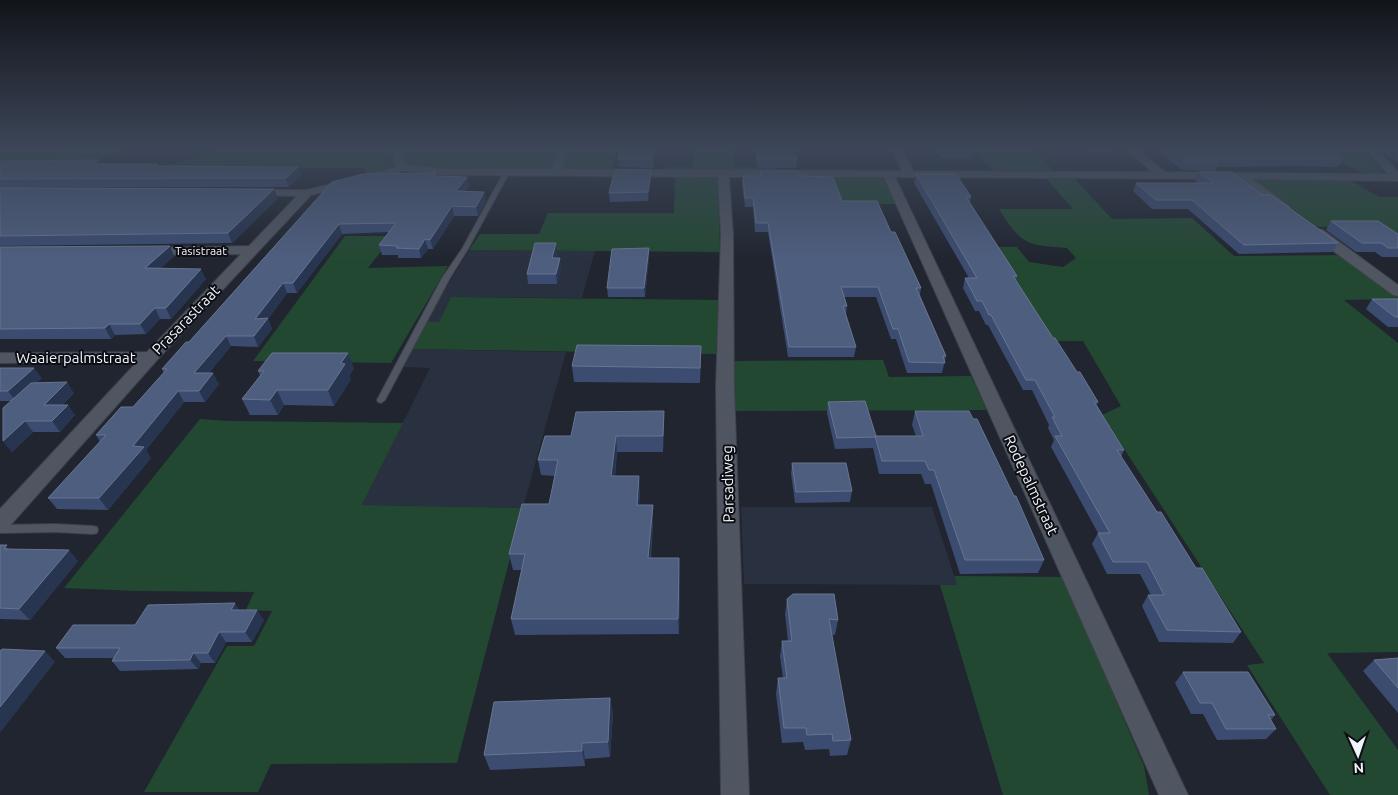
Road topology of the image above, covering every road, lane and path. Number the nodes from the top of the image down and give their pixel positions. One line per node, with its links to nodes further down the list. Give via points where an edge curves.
1 (336, 186): 7 (street)
2 (499, 186): 15 (lane)
3 (724, 186): 19 (street, Parsadiweg, via 727,234 725,387)
4 (894, 186): 20 (street, Rodepalmstraat)
5 (1253, 186): 8 (street)
6 (239, 192): 7 (street)
7 (307, 194): 10 (street, Prasarastraat)
8 (1294, 216)
9 (1310, 228): 12 (street)
10 (253, 250): 11 (street, Tasistraat); 14 (street, Prasarastraat)
11 (136, 251)
12 (1398, 292)
13 (0, 358): 14 (street, Waaierpalmstraat)
14 (151, 358): 16 (street, Prasarastraat)
15 (381, 400)
16 (0, 523)
17 (0, 529): 18 (lane)
18 (93, 530)
19 (736, 795)
20 (1174, 795)

